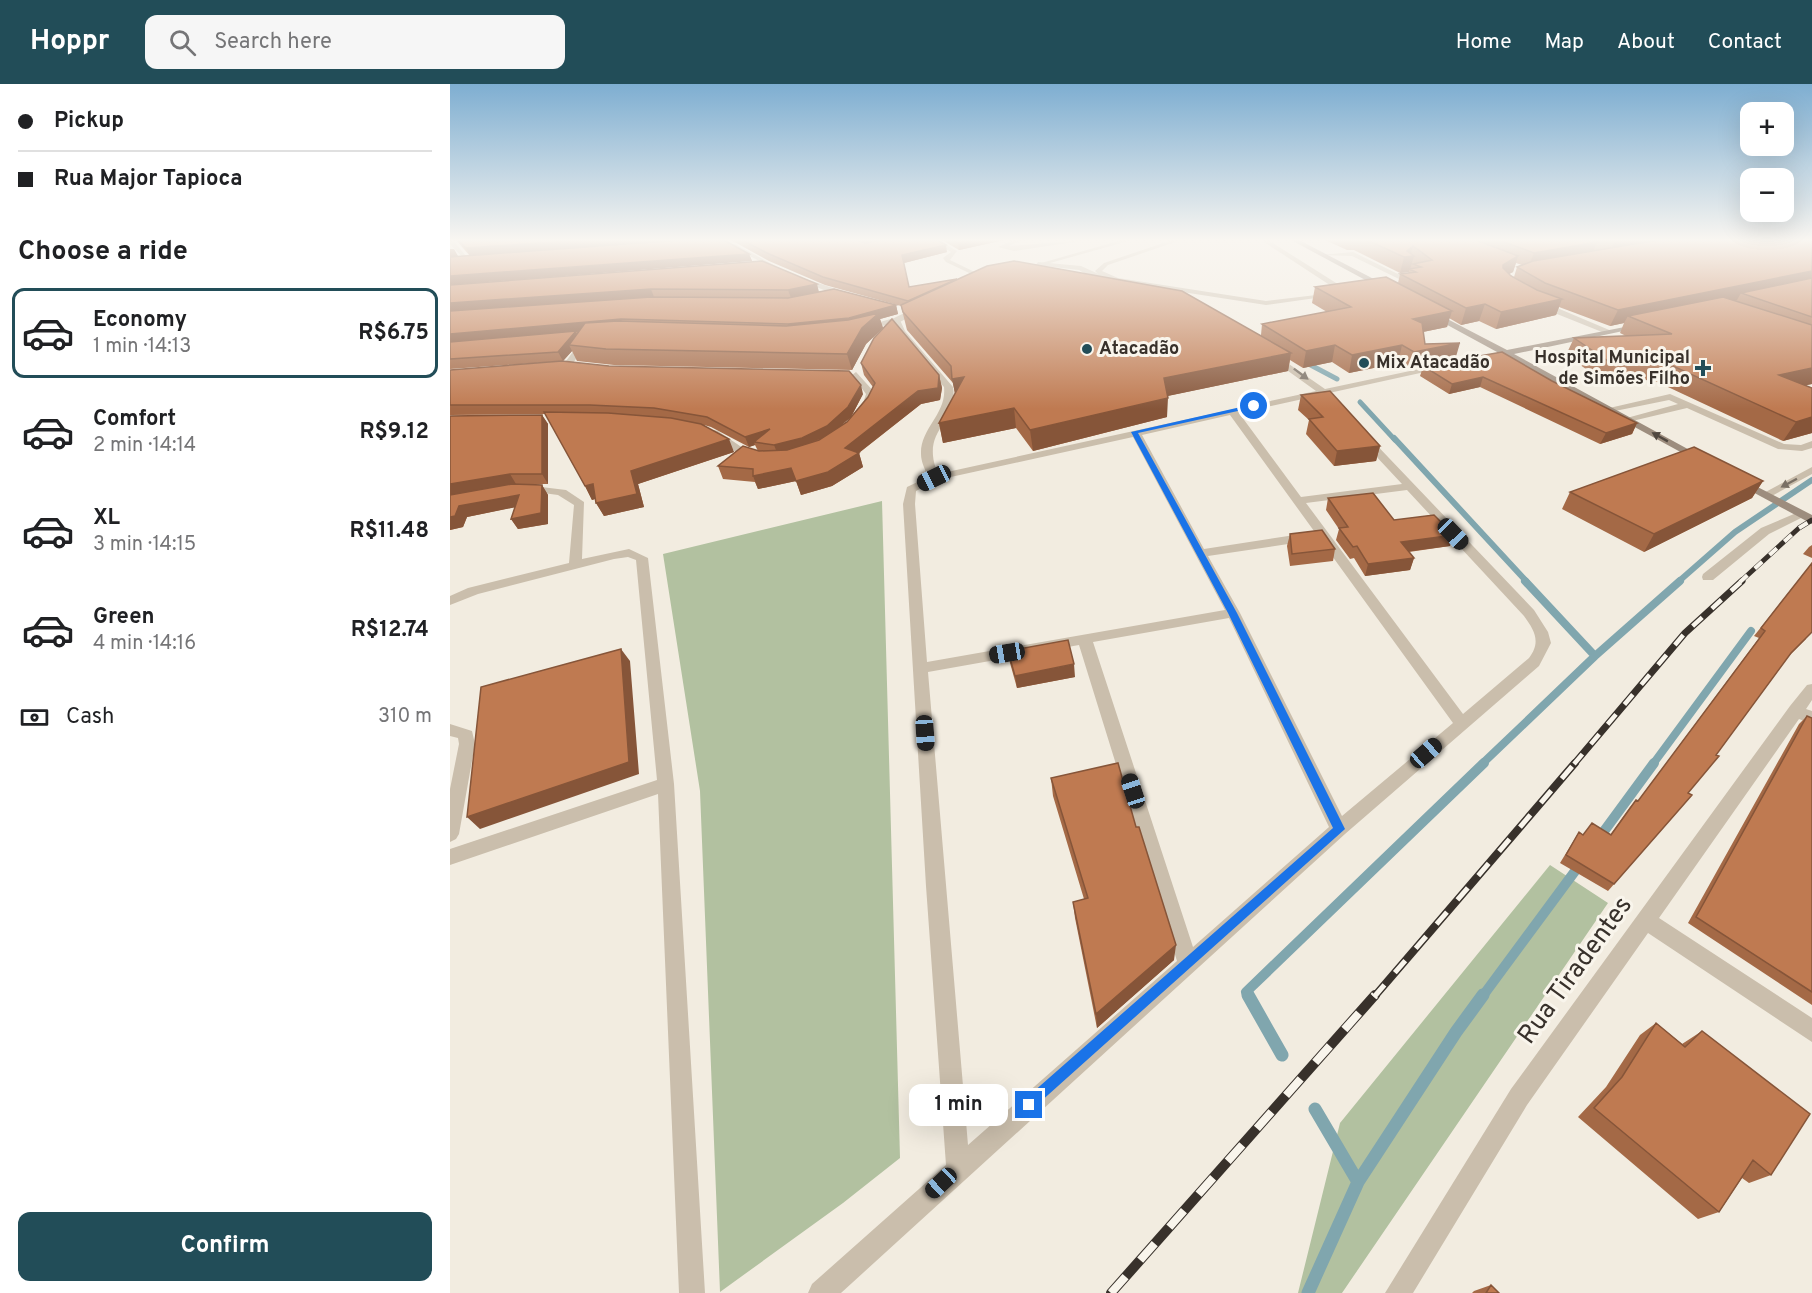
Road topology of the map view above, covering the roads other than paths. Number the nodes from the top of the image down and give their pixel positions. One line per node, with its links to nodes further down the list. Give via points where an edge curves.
1 (1175, 296): 2 (street)
2 (1209, 296)
3 (1216, 296): 4 (street, via 1266,303)
4 (1320, 296)
5 (1536, 303): 14 (street)
6 (934, 304): 9 (street)
7 (1426, 309): 17 (main road)
8 (902, 310): 9 (street)
9 (912, 313): 10 (street)
10 (897, 321): 12 (street); 13 (street); 39 (street, via 901,332 951,395 928,440 926,455)
11 (1648, 324): 14 (main road)
12 (852, 331)
13 (884, 331)
14 (1610, 332): 17 (main road)
15 (579, 335): 20 (street, via 590,334)
16 (1266, 351): 24 (street, one-way to 24)
17 (1507, 353): 18 (street); 26 (main road)
18 (1485, 357)
19 (1451, 364): 24 (street)
20 (567, 365): 21 (street); 22 (street)
21 (556, 366)
22 (579, 366)
23 (854, 371): 30 (street, via 871,394 870,403)
24 (1322, 391): 27 (street); 28 (street)
25 (1687, 405): 26 (street, via 1665,397); 29 (street); 34 (street, via 1782,447)
26 (1610, 409): 29 (main road)
27 (1232, 411): 33 (street); 43 (street)
28 (1346, 417)
29 (1628, 419): 36 (main road, one-way to 29)
30 (855, 421)
31 (1353, 426): 40 (street)
32 (700, 429): 35 (street, via 717,434 746,456)
33 (1135, 432): 39 (street); 46 (street)
34 (1812, 444)
35 (768, 460)
36 (1707, 463)
37 (1812, 470): 42 (street, one-way to 42)
38 (1727, 473): 42 (main road)
39 (934, 478): 52 (street, via 911,489 909,504)
40 (1408, 487): 43 (street); 55 (street, via 1528,613 1545,641 1544,652 1534,663)
41 (517, 489): 47 (street, via 560,492 580,504)
42 (1771, 497): 44 (main road)
43 (1298, 501): 45 (street)
44 (1803, 515): 48 (street, via 1765,531)
45 (1323, 534): 46 (street); 55 (street)
46 (1200, 553): 50 (street)
47 (575, 564): 49 (street, via 473,591); 57 (street, via 629,553 642,558)
48 (1708, 577)
49 (450, 601)
50 (1233, 613): 51 (street); 58 (street)
51 (1084, 641): 52 (street); 62 (street)
52 (921, 668): 64 (street)
53 (1812, 689): 54 (street, Rua Tiradentes)
54 (1803, 714): 61 (street, Rua Tiradentes)
55 (1461, 722): 58 (street)
56 (450, 730): 59 (street, via 466,735 467,744)
57 (666, 784): 60 (street); 65 (street)
58 (1339, 829): 62 (street)
59 (450, 834)
60 (450, 857)
61 (1646, 920): 63 (street); 67 (street, Rua Tiradentes, via 1519,1098)
62 (1188, 963): 64 (street)
63 (1812, 1031)
64 (958, 1168): 66 (street)
65 (692, 1293)
66 (821, 1293)
67 (1398, 1293)

